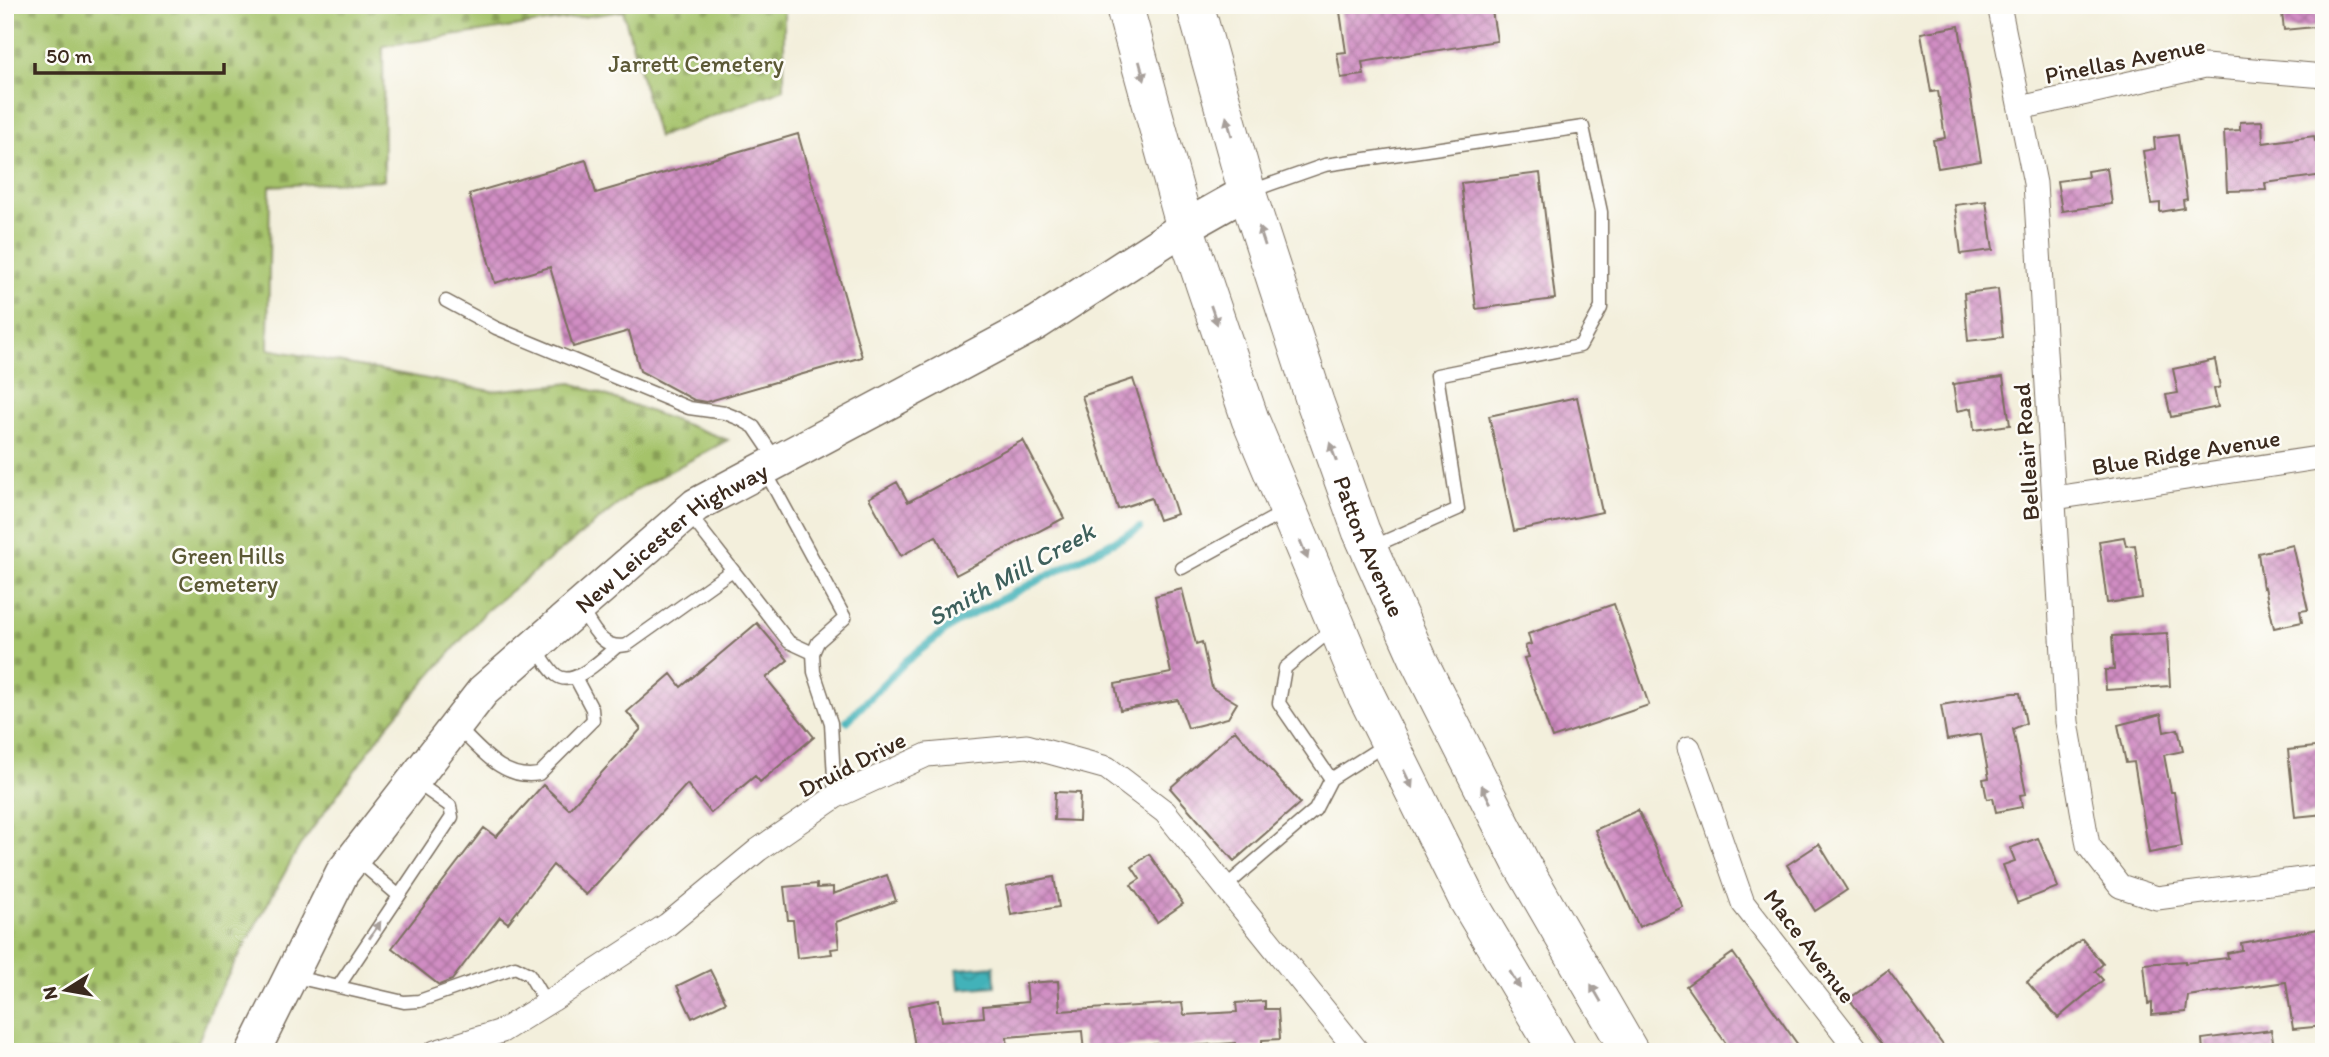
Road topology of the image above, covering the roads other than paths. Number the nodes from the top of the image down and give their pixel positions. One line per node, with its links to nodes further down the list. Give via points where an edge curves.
1 (1124, 5): 7 (main road, one-way to 7)
2 (1195, 5): 6 (main road, Patton Avenue, one-way to 2)
3 (1999, 5): 5 (street, Belleair Road)
4 (2324, 76): 5 (street, Pinellas Avenue, via 2205,66)
5 (2020, 108): 11 (street, Belleair Road, via 2035,183)
6 (1247, 192): 7 (main road, New Leicester Highway); 14 (main road, Patton Avenue, one-way to 6, via 1315,402); 14 (lane, via 1325,165 1583,127 1601,212 1601,308 1580,346 1437,375 1458,509)
7 (1185, 227): 10 (main road, New Leicester Highway, via 1037,323); 12 (main road, one-way to 12, via 1250,419)
8 (446, 301): 10 (lane, via 496,328 689,408 740,419 754,427)
9 (2324, 457): 11 (street, Blue Ridge Avenue)
10 (771, 465): 13 (main road, New Leicester Highway); 21 (lane, via 845,618 818,642)
11 (2055, 498): 30 (street, Belleair Road, via 2069,735 2088,845 2120,886 2157,898)
12 (1288, 510): 15 (lane); 18 (main road, one-way to 18)
13 (688, 512): 16 (lane); 17 (main road, New Leicester Highway)
14 (1369, 549): 40 (main road, Patton Avenue, one-way to 14, via 1522,865 1419,661)
15 (1182, 568)
16 (731, 571): 20 (lane, via 627,645); 21 (lane, via 789,642)
17 (580, 607): 19 (main road, New Leicester Highway); 20 (lane, via 599,637)
18 (1336, 627): 24 (main road); 26 (lane, via 1285,668 1279,703)
19 (534, 646): 22 (lane, via 556,674); 23 (main road, New Leicester Highway, via 483,691)
20 (615, 648): 22 (lane)
21 (813, 653): 28 (lane, via 814,671 831,723)
22 (575, 677): 23 (lane, via 593,720 539,774 515,775)
23 (456, 725): 27 (main road, New Leicester Highway)
24 (1389, 742): 26 (lane); 39 (main road, one-way to 39, via 1467,899)
25 (1689, 748): 41 (street, Mace Avenue, via 1743,903)
26 (1331, 779): 31 (lane, via 1315,810)
27 (413, 780): 29 (main road, New Leicester Highway); 32 (lane, via 453,812)
28 (835, 797): 31 (street, Druid Drive, via 927,755 1027,746 1107,768 1164,812); 35 (street, Druid Drive, via 758,850 667,925)
29 (354, 857): 32 (lane); 33 (main road, New Leicester Highway)
30 (2324, 876)
31 (1225, 887): 38 (street, Druid Drive)
32 (398, 895): 34 (lane, one-way to 32)
33 (290, 976): 34 (lane); 36 (main road, New Leicester Highway)
34 (338, 987): 35 (lane, via 404,1003 515,967 529,974)
35 (546, 1003): 37 (street, Druid Drive, via 502,1031)
36 (253, 1052)
37 (435, 1052)
38 (1358, 1052)
39 (1558, 1052)
40 (1630, 1052)
41 (1858, 1052)

